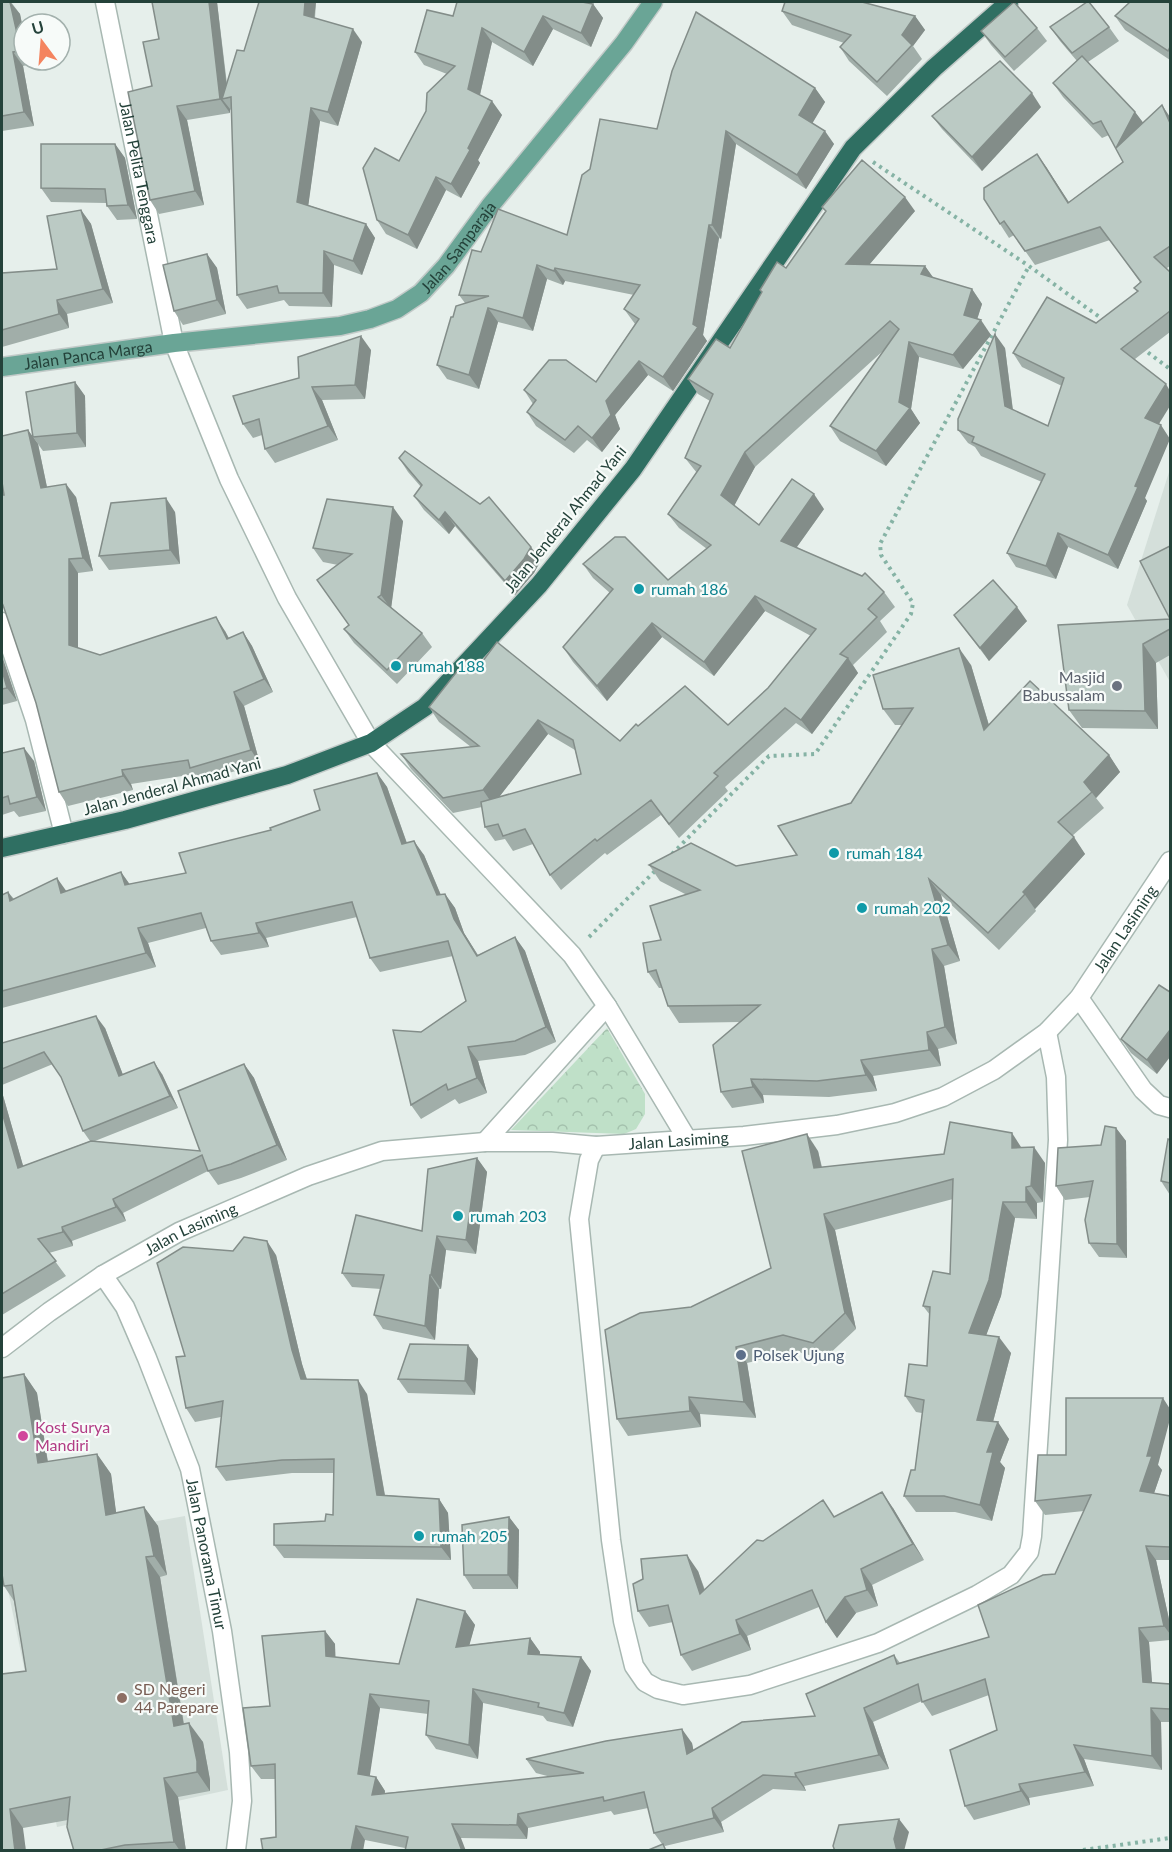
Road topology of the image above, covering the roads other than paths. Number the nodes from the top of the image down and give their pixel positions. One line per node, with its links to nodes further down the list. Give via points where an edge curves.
1 (105, 2): 4 (street, Jalan Pelita Tenggara)
2 (653, 2): 4 (main road, Jalan Samparaja, via 421,293 370,320)
3 (1009, 2): 7 (highway, Jalan Jenderal Ahmad Yani, via 934,68 853,148 633,469 554,567 425,707)
4 (174, 343): 5 (main road, Jalan Panca Marga); 7 (street, Jalan Pelita Tenggara, via 229,480 287,598)
5 (2, 367)
6 (2, 622): 8 (street, via 35,720)
7 (371, 743): 8 (highway, Jalan Jenderal Ahmad Yani, via 287,775); 12 (street, Jalan Pelita Tenggara, via 572,954)
8 (64, 834): 9 (highway, Jalan Jenderal Ahmad Yani)
9 (2, 848)
10 (1170, 861): 11 (street, Jalan Lasiming)
11 (1079, 998): 13 (street, Jalan Lasiming); 14 (street, via 1143,1090 1159,1105)
12 (607, 1006): 15 (street, Jalan Pelita Tenggara); 16 (street)
13 (1047, 1032): 15 (street, Jalan Lasiming, via 994,1070 943,1097 895,1113 837,1125); 17 (street, via 1056,1077 1058,1140 1029,1552 1011,1575 887,1638 750,1685 683,1695 645,1682 634,1666 611,1540 579,1219)
14 (1170, 1108)
15 (687, 1139): 17 (street, Jalan Lasiming)
16 (485, 1143): 17 (street, Jalan Lasiming); 18 (street, Jalan Lasiming, via 382,1151 309,1176 179,1232)
17 (596, 1146)
18 (103, 1275): 19 (street, Jalan Lasiming); 20 (street, Jalan Panorama Timur, via 125,1308 190,1469 222,1631 239,1752 242,1801)
19 (2, 1348)
20 (236, 1851)

